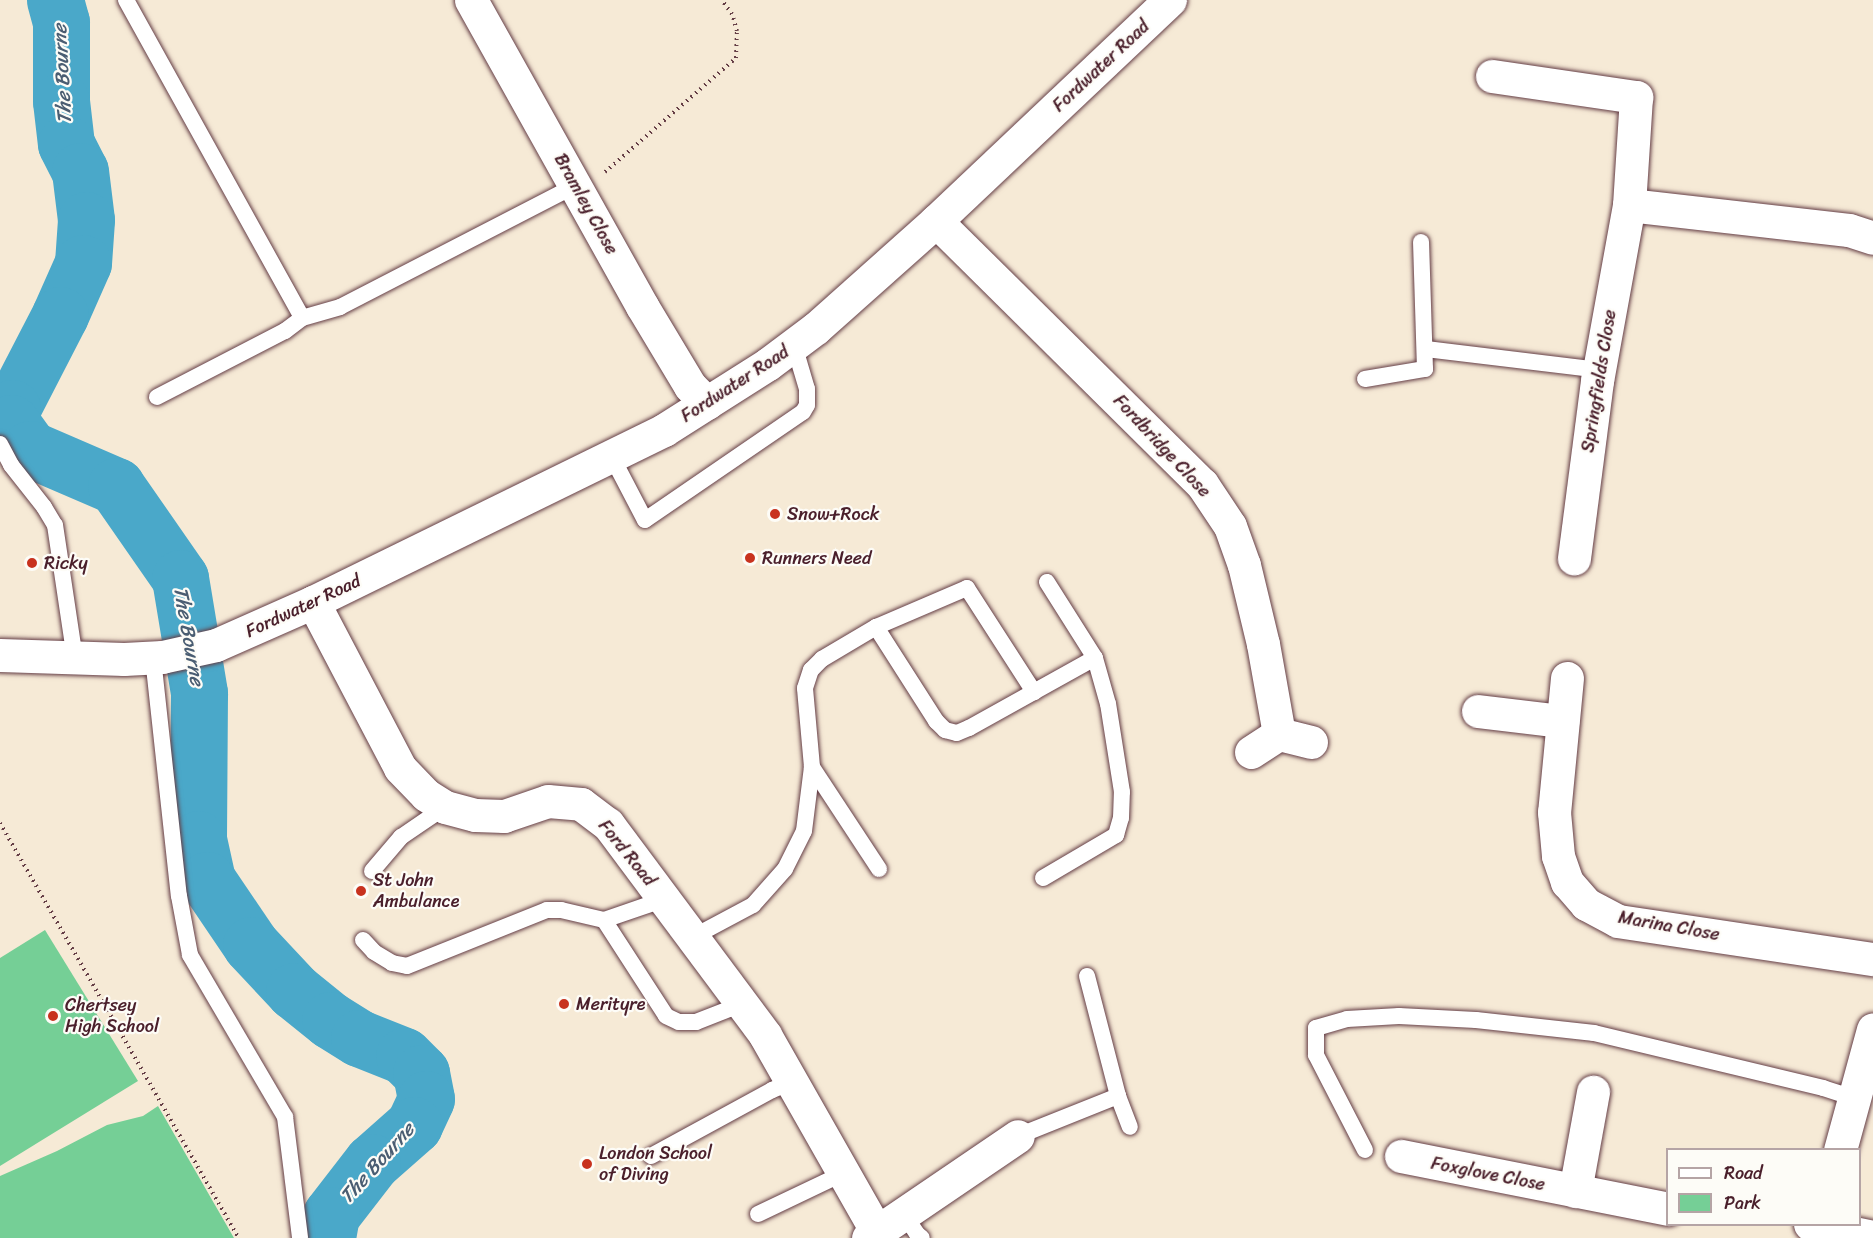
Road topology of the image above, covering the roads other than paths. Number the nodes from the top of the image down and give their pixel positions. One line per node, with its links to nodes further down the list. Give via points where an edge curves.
1 (126, 0): 10 (lane)
2 (471, 0): 5 (street, Bramley Close)
3 (1170, 0): 7 (street, Fordwater Road)
4 (1492, 76): 6 (street, Springfields Close, via 1636,97)
5 (579, 191): 10 (lane, via 340,307); 16 (street, Bramley Close, via 690,386)
6 (1629, 205): 8 (street, via 1849,230); 13 (street, Springfields Close)
7 (936, 221): 11 (street, Fordwater Road); 31 (street, Fordbridge Close, via 1202,484 1230,526 1244,565)
8 (1873, 238)
9 (1421, 242): 12 (lane)
10 (302, 318): 15 (lane, via 285,331)
11 (794, 345): 16 (street, Fordwater Road); 18 (lane, via 807,389 803,412 645,520)
12 (1426, 349): 13 (lane); 14 (lane, via 1425,369)
13 (1599, 370): 19 (street, Springfields Close)
14 (1365, 379)
15 (156, 397)
16 (706, 403): 18 (street, Fordwater Road)
17 (0, 444): 26 (lane, via 55,525)
18 (612, 457): 21 (street, Fordwater Road)
19 (1574, 559)
20 (1047, 582): 25 (lane)
21 (313, 602): 24 (street, Fordwater Road, via 216,645); 35 (street, Ford Road, via 400,768 426,795)
22 (876, 627): 28 (lane, via 967,588); 28 (lane, via 945,730 957,733 969,728); 34 (lane, via 822,659 811,670 805,688)
23 (0, 655): 26 (street)
24 (158, 657): 26 (street); 64 (lane, via 179,896 190,956 285,1117)
25 (1095, 658): 28 (lane); 38 (lane, via 1116,744 1121,818 1116,835)
26 (75, 659)
27 (1567, 678): 30 (street, Marina Close)
28 (1034, 692)
29 (1478, 711): 30 (street)
30 (1562, 721): 43 (street, Marina Close, via 1554,812 1558,856 1567,882 1586,904 1618,921)
31 (1279, 734): 32 (street); 33 (street)
32 (1311, 742)
33 (1251, 752)
34 (812, 766): 36 (lane); 41 (lane, via 804,831 785,869 753,905)
35 (445, 807): 37 (lane, via 401,837); 39 (street, Ford Road, via 475,816 504,816 548,801 581,804 608,824)
36 (879, 869)
37 (372, 870)
38 (1043, 878)
39 (664, 899): 40 (lane); 41 (street, Ford Road)
40 (603, 920): 42 (lane, via 547,910 407,966 392,963); 45 (lane, via 666,1016 679,1022 696,1022)
41 (693, 937): 45 (street, Ford Road)
42 (363, 940)
43 (1873, 959)
44 (1087, 975): 49 (lane)
45 (742, 1004): 47 (street, Ford Road)
46 (1873, 1029): 50 (street)
47 (792, 1082): 55 (lane); 57 (street, Ford Road)
48 (1593, 1092): 58 (street)
49 (1118, 1096): 51 (lane); 52 (lane)
50 (1854, 1098): 53 (street); 54 (lane, via 1594,1033 1476,1020 1398,1016 1347,1019 1316,1028 1316,1055)
51 (1130, 1128)
52 (1018, 1137): 62 (street, Ford Road)
53 (1840, 1148)
54 (1365, 1150)
55 (651, 1156)
56 (1401, 1156): 58 (street, Foxglove Close)
57 (844, 1173): 60 (lane); 62 (street, Ford Road)
58 (1575, 1191): 59 (street, Foxglove Close)
59 (1666, 1209)
60 (758, 1214)
61 (1816, 1229): 63 (street)
62 (893, 1230)
63 (1873, 1237)
64 (300, 1238)

